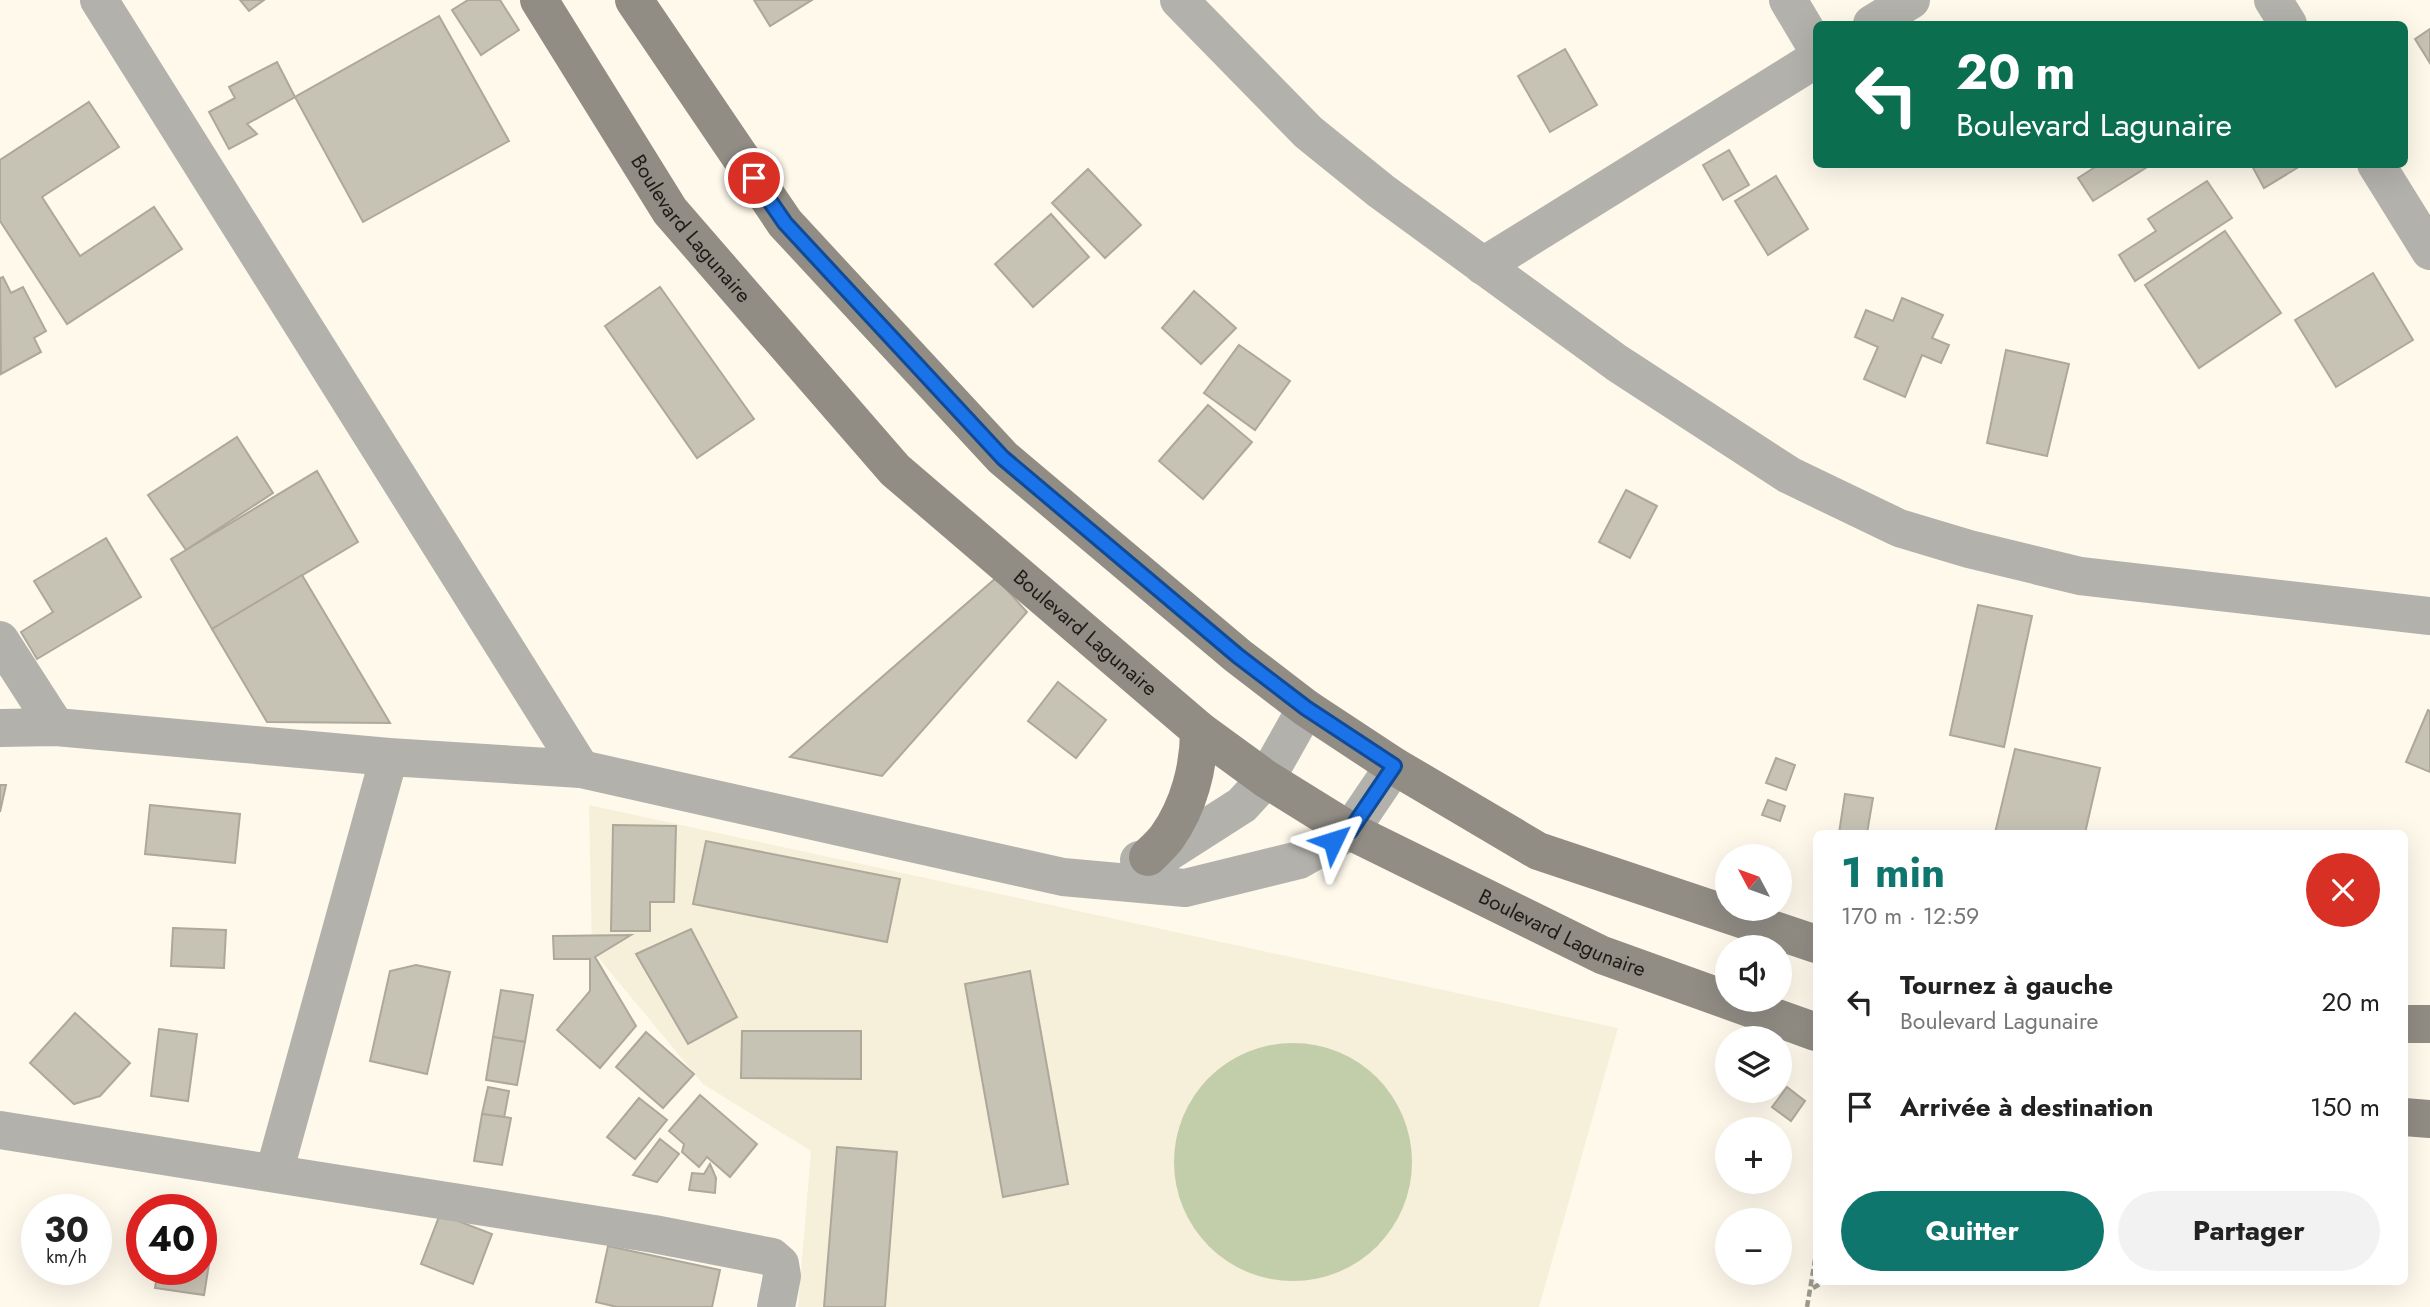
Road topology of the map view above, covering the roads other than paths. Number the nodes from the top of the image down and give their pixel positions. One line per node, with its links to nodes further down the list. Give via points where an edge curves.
1 (99, 0): 23 (street)
2 (539, 0): 20 (main road, Boulevard Lagunaire, via 670,211 895,470)
3 (634, 0): 17 (main road, via 785,223 1003,458)
4 (1180, 0): 14 (street, via 1308,132)
5 (1788, 0): 10 (street)
6 (1912, 0): 8 (street)
7 (2273, 0): 9 (street)
8 (1877, 21)
9 (2286, 21)
10 (1813, 42)
11 (1813, 61): 14 (street)
12 (2378, 168): 13 (street)
13 (2430, 251)
14 (1483, 266): 15 (street, via 1617,363 1789,475 1899,528 2080,576)
15 (2430, 616)
16 (0, 640): 19 (street)
17 (1306, 708): 22 (main road); 24 (street)
18 (0, 727): 19 (street)
19 (56, 727): 21 (street)
20 (1199, 730): 24 (main road, Boulevard Lagunaire); 27 (main road, via 1191,790 1167,837)
21 (389, 757): 23 (street); 35 (street)
22 (1394, 766): 25 (street); 28 (main road, via 1538,851)
23 (581, 769): 26 (street)
24 (1266, 779): 25 (main road, Boulevard Lagunaire); 27 (street, via 1242,805 1167,853)
25 (1350, 831): 26 (street, via 1299,860 1185,888 1063,877); 31 (main road, Boulevard Lagunaire, via 1602,956)
26 (938, 848): 27 (street, via 1134,861)
27 (1148, 858)
28 (1813, 943)
29 (2408, 1024): 30 (main road)
30 (2430, 1024)
31 (1813, 1031)
32 (2408, 1117): 33 (main road)
33 (2430, 1119)
34 (0, 1130): 35 (street)
35 (274, 1173): 36 (street, via 772,1257 780,1264 782,1276)
36 (776, 1307)

